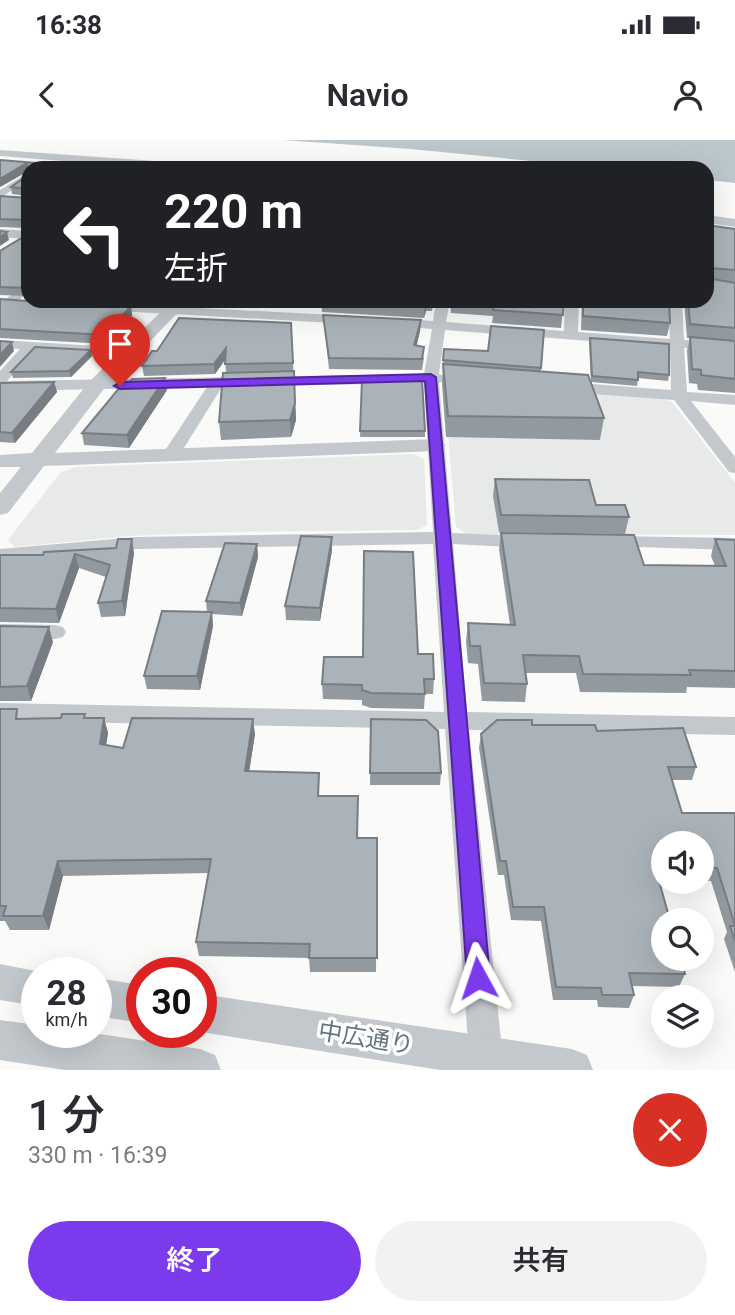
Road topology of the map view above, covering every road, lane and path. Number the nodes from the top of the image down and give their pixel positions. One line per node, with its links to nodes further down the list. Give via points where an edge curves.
1 (0, 153): 2 (street)
2 (105, 161)
3 (0, 163): 4 (street)
4 (21, 165)
5 (21, 181): 6 (street)
6 (0, 197): 7 (street)
7 (19, 200)
8 (714, 220): 9 (street)
9 (735, 223)
10 (714, 232): 13 (street)
11 (0, 233): 12 (street)
12 (21, 234)
13 (735, 235)
14 (21, 240): 15 (street)
15 (9, 248)
16 (21, 292): 18 (street)
17 (21, 303): 18 (street)
18 (3, 304)
19 (174, 308): 32 (street)
20 (201, 308): 25 (street)
21 (316, 308): 25 (street)
22 (441, 308): 26 (street)
23 (572, 308): 27 (street)
24 (676, 308): 28 (street)
25 (312, 317): 26 (street)
26 (437, 325): 27 (street); 33 (street)
27 (571, 334): 28 (street)
28 (677, 342): 31 (street); 40 (street)
29 (0, 344): 30 (street)
30 (31, 346): 32 (street); 35 (street)
31 (735, 348)
32 (130, 352): 38 (street)
33 (431, 377): 34 (street); 36 (street); 42 (street)
34 (458, 379)
35 (0, 380)
36 (215, 383): 38 (street); 43 (street, via 215,391)
37 (0, 386): 38 (street)
38 (96, 386): 44 (street)
39 (555, 387): 40 (street)
40 (679, 396): 41 (street); 46 (street)
41 (735, 400)
42 (436, 445): 43 (street); 48 (street)
43 (171, 455): 44 (street)
44 (39, 460): 45 (street); 47 (street)
45 (0, 461)
46 (735, 468)
47 (0, 508)
48 (442, 539): 49 (street); 52 (street, via 137,543); 56 (street)
49 (547, 542)
50 (587, 542): 51 (street)
51 (735, 544)
52 (0, 555)
53 (0, 631): 54 (street)
54 (55, 632)
55 (0, 712): 56 (street)
56 (456, 719): 57 (street); 62 (street)
57 (735, 726)
58 (0, 982): 59 (street)
59 (21, 985)
60 (217, 1016): 62 (street, 中広通り)
61 (0, 1040): 63 (street)
62 (486, 1064): 64 (street, 中広通り)
63 (200, 1070)
64 (572, 1070)

